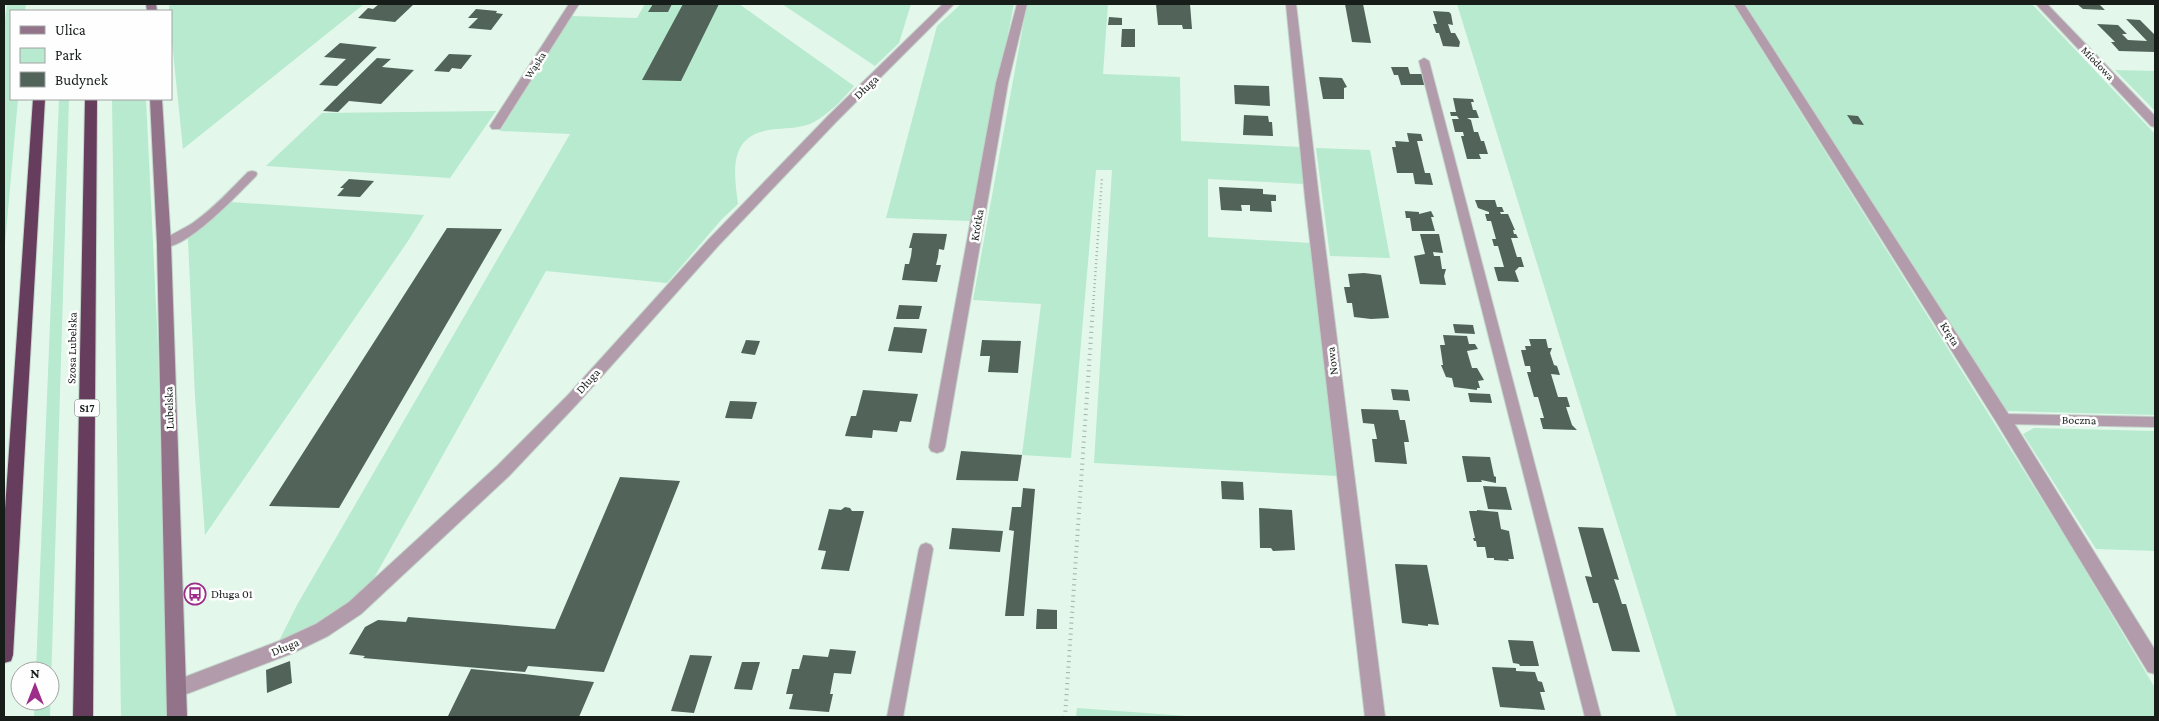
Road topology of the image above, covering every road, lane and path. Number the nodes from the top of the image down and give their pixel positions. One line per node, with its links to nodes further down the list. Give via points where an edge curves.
1 (574, 4): 12 (street, Wąska)
2 (948, 4): 22 (street, Długa, via 714,242 503,471 355,608 322,630 286,647)
3 (1022, 4): 18 (street, Krótka, via 1002,82)
4 (1291, 4): 27 (street, Nowa)
5 (1739, 4): 16 (street, Kręta)
6 (2042, 4): 11 (street, Miodowa)
7 (1424, 61): 28 (lane)
8 (39, 100): 20 (highway)
9 (91, 100): 23 (highway, Szosa Lubelska / S17)
10 (156, 100): 15 (street, Lubelska)
11 (2155, 122)
12 (496, 126)
13 (252, 174): 15 (lane, via 194,229)
14 (1102, 178): 26 (path)
15 (164, 244): 22 (street, Lubelska)
16 (2003, 419): 17 (lane, Boczna); 21 (street, Kręta)
17 (2155, 422)
18 (937, 447)
19 (926, 550): 25 (lane)
20 (4, 655)
21 (2155, 666)
22 (176, 689): 24 (street, Lubelska)
23 (83, 717)
24 (177, 717)
25 (895, 717)
26 (1065, 717)
27 (1375, 717)
28 (1593, 717)

